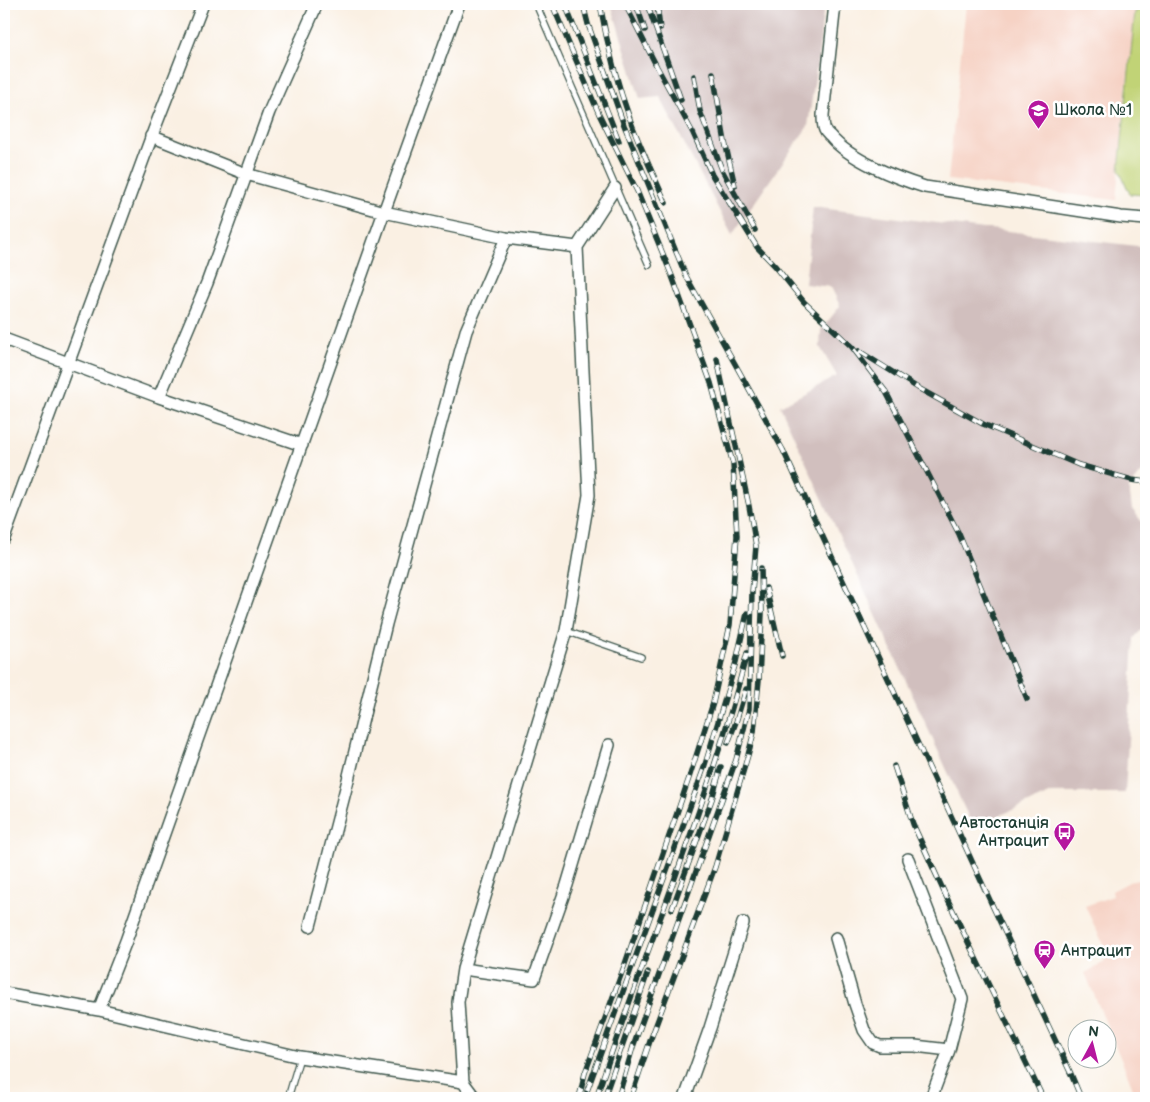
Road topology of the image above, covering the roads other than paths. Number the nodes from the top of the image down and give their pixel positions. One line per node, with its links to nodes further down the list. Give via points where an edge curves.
1 (203, 4): 6 (street)
2 (317, 4): 7 (street, via 269,112)
3 (460, 4): 9 (street)
4 (536, 4): 8 (lane)
5 (835, 4): 10 (street, via 822,115 825,130 848,152 925,187)
6 (151, 136): 7 (street); 15 (street)
7 (246, 174): 9 (street); 16 (street, via 207,283)
8 (615, 188): 12 (street); 13 (lane)
9 (384, 212): 11 (street); 17 (street)
10 (1146, 219)
11 (506, 238): 12 (street); 24 (street, via 466,331 386,624)
12 (578, 247): 19 (street, via 589,496)
13 (649, 265)
14 (4, 340): 15 (street)
15 (68, 364): 16 (street); 18 (street)
16 (159, 397): 17 (street)
17 (302, 445): 28 (street)
18 (4, 538)
19 (566, 631): 20 (lane); 26 (street)
20 (641, 657)
21 (609, 745): 26 (street, via 567,886 534,978)
22 (908, 859): 29 (street, via 962,998)
23 (743, 923): 34 (street)
24 (310, 926)
25 (836, 938): 29 (street, via 858,1013 873,1043)
26 (464, 969): 31 (street, via 458,1002)
27 (4, 993): 28 (street)
28 (99, 1010): 30 (street)
29 (949, 1050): 35 (street)
30 (300, 1057): 31 (street); 32 (lane)
31 (464, 1082): 33 (street)
32 (288, 1098)
33 (475, 1098)
34 (686, 1098)
35 (931, 1098)

